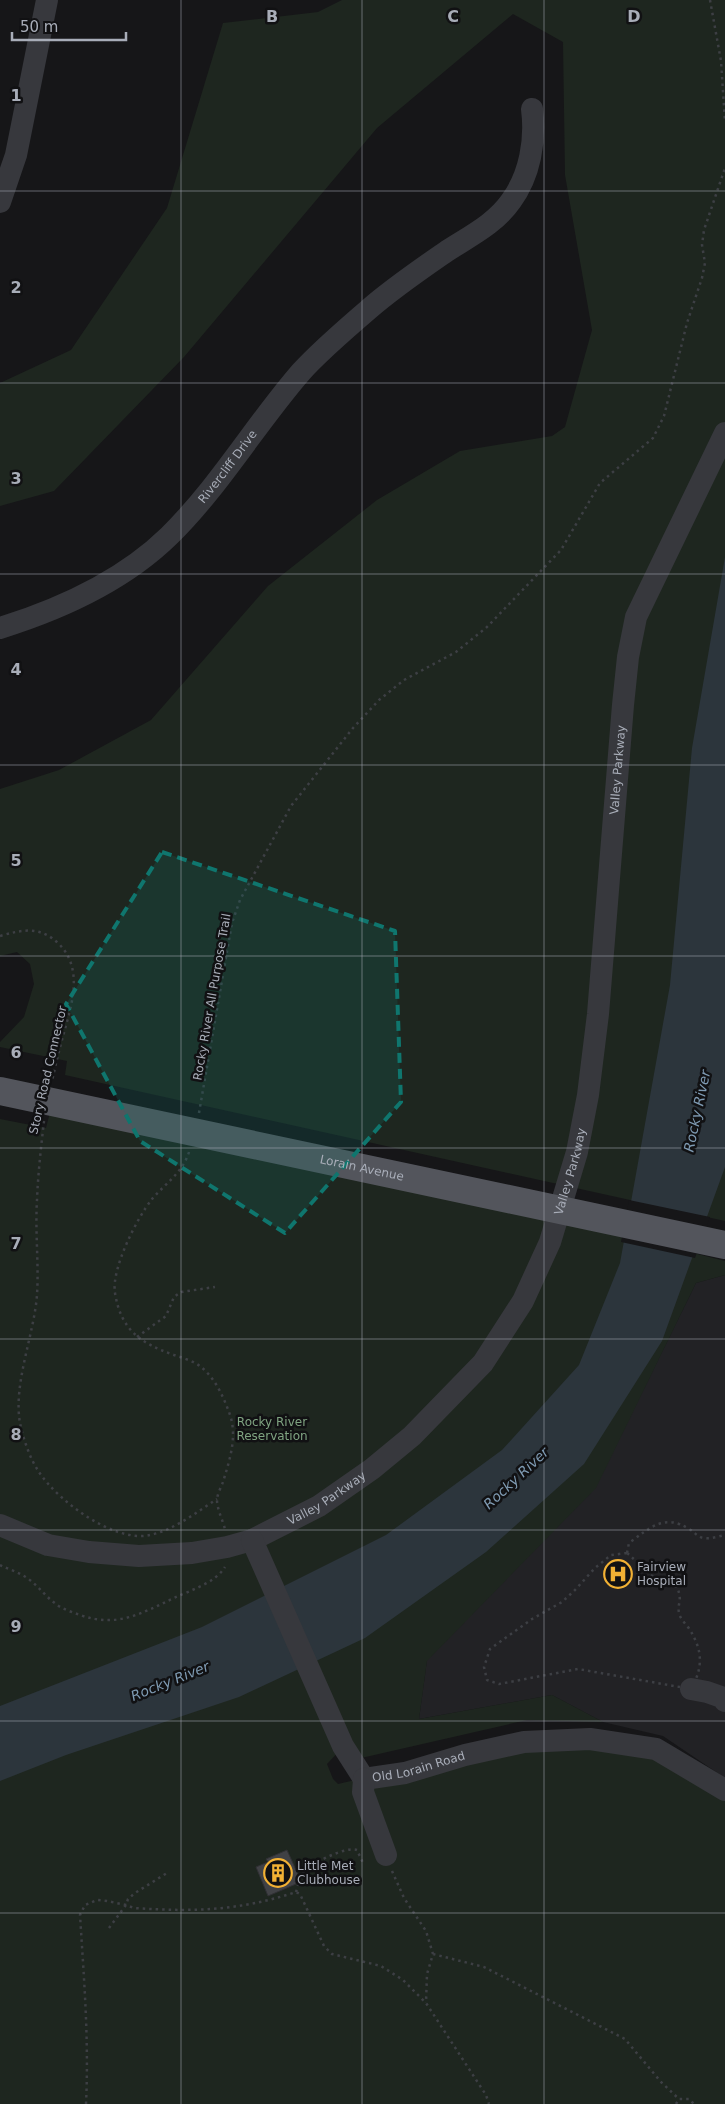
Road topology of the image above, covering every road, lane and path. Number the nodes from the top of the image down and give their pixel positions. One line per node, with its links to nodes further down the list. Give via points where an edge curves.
1 (47, 0): 6 (street, via 16,155)
2 (710, 0): 4 (path, via 721,62)
3 (532, 109): 8 (street, Rivercliff Drive, via 534,126 521,186 485,228 370,308 302,371 200,501 168,536 126,570 81,597)
4 (725, 122)
5 (725, 168): 13 (path, Rocky River All Purpose Trail, via 704,230 702,278 659,429 645,446 600,483 561,550 532,582 487,627 456,652 404,680 379,700 291,806 240,900 232,923)
6 (0, 202)
7 (725, 433): 22 (street, Valley Parkway, via 636,617 622,705 598,1014 588,1095 577,1152 550,1242 523,1301 483,1363 412,1436 319,1506)
8 (0, 628)
9 (0, 936): 10 (path, Story Road Connector, via 37,930 51,936 71,962 73,999)
10 (51, 1088)
11 (0, 1091): 15 (main road, Lorain Avenue, bridge)
12 (44, 1115): 18 (path, Story Road Connector, via 36,1202 37,1295 19,1400 20,1423 38,1471 55,1492 80,1512 132,1535 149,1535 165,1530)
13 (198, 1115)
14 (191, 1147): 17 (path, via 187,1160 141,1214 118,1269 114,1286 117,1303 125,1322)
15 (725, 1245)
16 (214, 1287): 17 (path, via 181,1292 174,1297 166,1316)
17 (137, 1336): 18 (path, via 146,1344 200,1366 210,1376 230,1413 234,1429 233,1448)
18 (217, 1500): 21 (path)
19 (0, 1525): 22 (street, Valley Parkway, via 48,1546 139,1556 192,1554)
20 (725, 1535): 23 (path, via 705,1539 679,1523 667,1521 629,1543)
21 (227, 1536)
22 (252, 1540): 28 (street, Old Lorain Road, via 343,1746)
23 (627, 1553): 26 (path, via 650,1576 676,1587 681,1596 679,1614 692,1633 701,1660 699,1675); 26 (path, via 611,1555 562,1602 490,1649 484,1667 487,1680 499,1684 578,1669)
24 (226, 1564): 25 (path, via 221,1574 209,1581 138,1614 112,1621 96,1620 58,1606 32,1581)
25 (0, 1565)
26 (691, 1689): 27 (street)
27 (725, 1701)
28 (364, 1779): 29 (street, Old Lorain Road, via 524,1742 590,1739 656,1749); 30 (street, via 363,1792)
29 (725, 1790)
30 (386, 1854): 36 (path, via 404,1898 426,1931)
31 (363, 1863): 33 (path, via 357,1850 349,1849 316,1863 304,1871)
32 (167, 1873): 34 (path, via 135,1893)
33 (296, 1892): 34 (path, via 221,1910 194,1912); 37 (path, via 300,1894 324,1946 332,1954 381,1966 403,1980)
34 (126, 1905): 35 (path); 39 (path, via 97,1900 86,1905 80,1915 88,2058)
35 (109, 1928)
36 (433, 1954): 37 (path, via 427,1974); 38 (path, via 484,1967 625,2039)
37 (426, 2003): 40 (path)
38 (679, 2100): 41 (path); 42 (path, via 689,2100)
39 (86, 2104)
40 (489, 2104)
41 (676, 2104)
42 (694, 2104)

